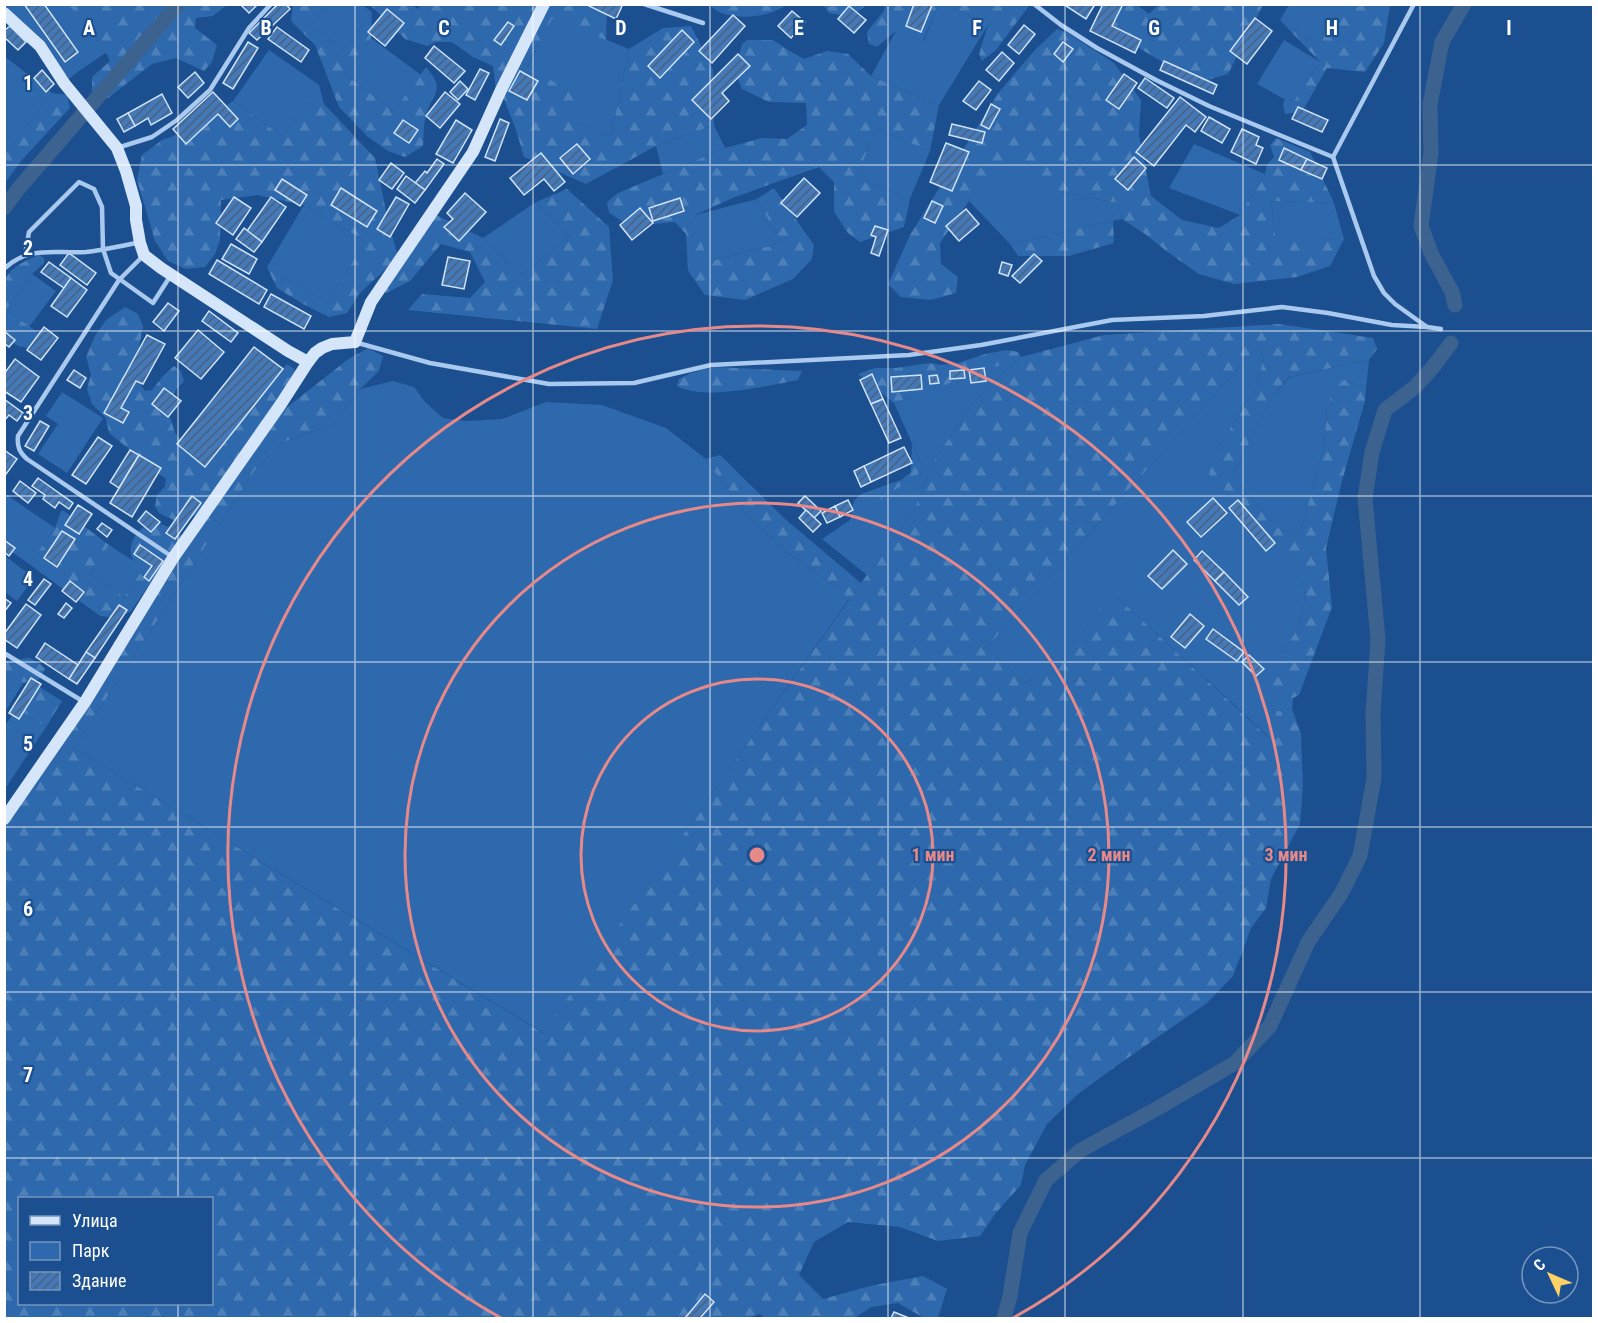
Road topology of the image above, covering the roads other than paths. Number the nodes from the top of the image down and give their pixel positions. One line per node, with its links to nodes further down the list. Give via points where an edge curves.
1 (271, 4): 8 (lane, via 249,28 210,90 152,137)
2 (544, 4): 18 (street, via 473,152 371,302)
3 (644, 4): 7 (lane)
4 (1034, 4): 9 (lane, via 1097,48 1156,80)
5 (1414, 4): 9 (lane)
6 (4, 13): 8 (street, via 40,46 64,83)
7 (703, 23)
8 (117, 148): 11 (street, via 136,206)
9 (1333, 157): 16 (lane, via 1374,276 1389,298)
10 (103, 249): 11 (lane); 12 (lane); 12 (lane, via 102,207 94,189 79,182 29,232); 15 (lane, via 111,273)
11 (142, 249): 14 (street); 15 (lane)
12 (25, 255): 13 (lane)
13 (4, 269)
14 (172, 275): 15 (lane, via 153,303); 19 (street)
15 (119, 280): 20 (lane, via 18,436 17,444 27,459)
16 (1427, 327): 17 (lane); 18 (lane, via 1282,307 1204,316 1112,320 909,355 711,365 634,383 549,384 430,363)
17 (1441, 329)
18 (355, 342): 19 (street, via 322,348)
19 (308, 362): 20 (street)
20 (173, 558): 22 (street)
21 (4, 653): 22 (lane)
22 (85, 702): 23 (street)
23 (4, 819)

